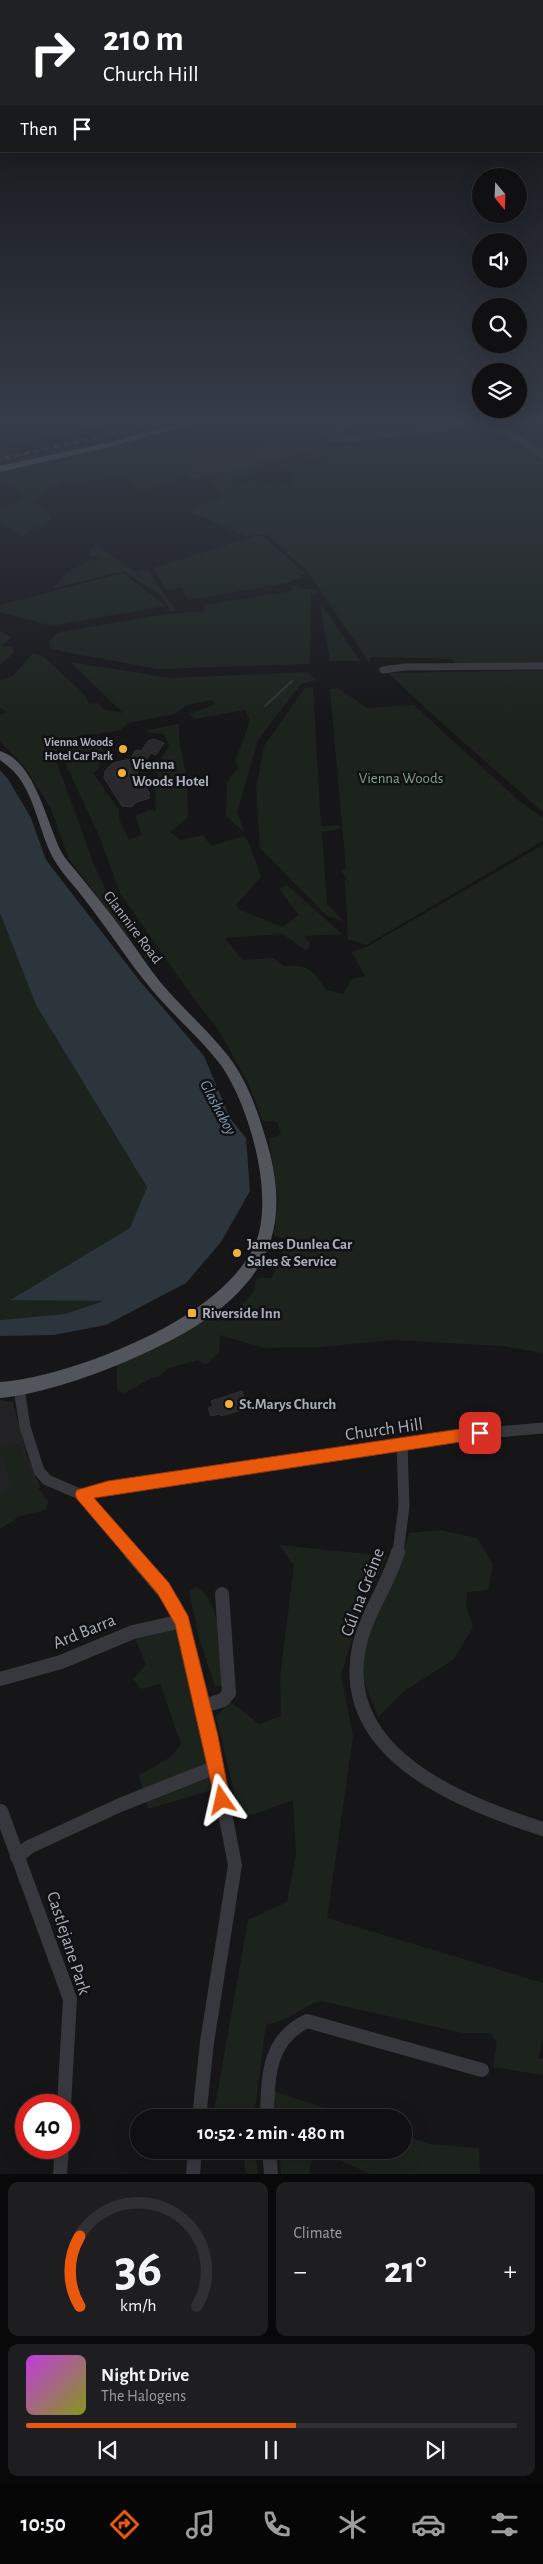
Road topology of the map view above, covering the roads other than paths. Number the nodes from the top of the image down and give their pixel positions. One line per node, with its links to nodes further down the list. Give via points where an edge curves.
1 (543, 666): 2 (street)
2 (383, 670)
3 (0, 754): 5 (main road, Glanmire Road, via 22,773 57,854 156,986 225,1061 252,1114 264,1158 270,1204 262,1248 239,1282 213,1307 131,1352)
4 (0, 1390): 5 (main road, Glanmire Road)
5 (19, 1390): 8 (street, via 25,1427 39,1471 47,1480)
6 (543, 1428): 7 (street, Church Hill, via 488,1432)
7 (402, 1445): 8 (street, Church Hill); 15 (street, Cúl na Gréine, via 399,1548 364,1632 359,1651 360,1696 374,1731 392,1754 405,1764 449,1794)
8 (82, 1494): 10 (street, via 163,1588)
9 (222, 1594): 12 (street, via 230,1693 223,1700)
10 (182, 1621): 11 (street, Ard Barra, via 134,1632 61,1662); 12 (street)
11 (0, 1679)
12 (204, 1706): 13 (street)
13 (216, 1767): 16 (street, via 120,1805 29,1848); 19 (street, via 235,1865 207,2042)
14 (2, 1811): 16 (street, Castlejane Park)
15 (543, 1829)
16 (17, 1857): 18 (street, Castlejane Park, via 70,1999)
17 (482, 2070): 20 (street, via 306,2021 284,2033 272,2060)
18 (65, 2094)
19 (200, 2109)
20 (268, 2109)
21 (61, 2159): 24 (street)
22 (194, 2159): 25 (street)
23 (270, 2159): 26 (street)
24 (60, 2174)
25 (193, 2174)
26 (272, 2174)

